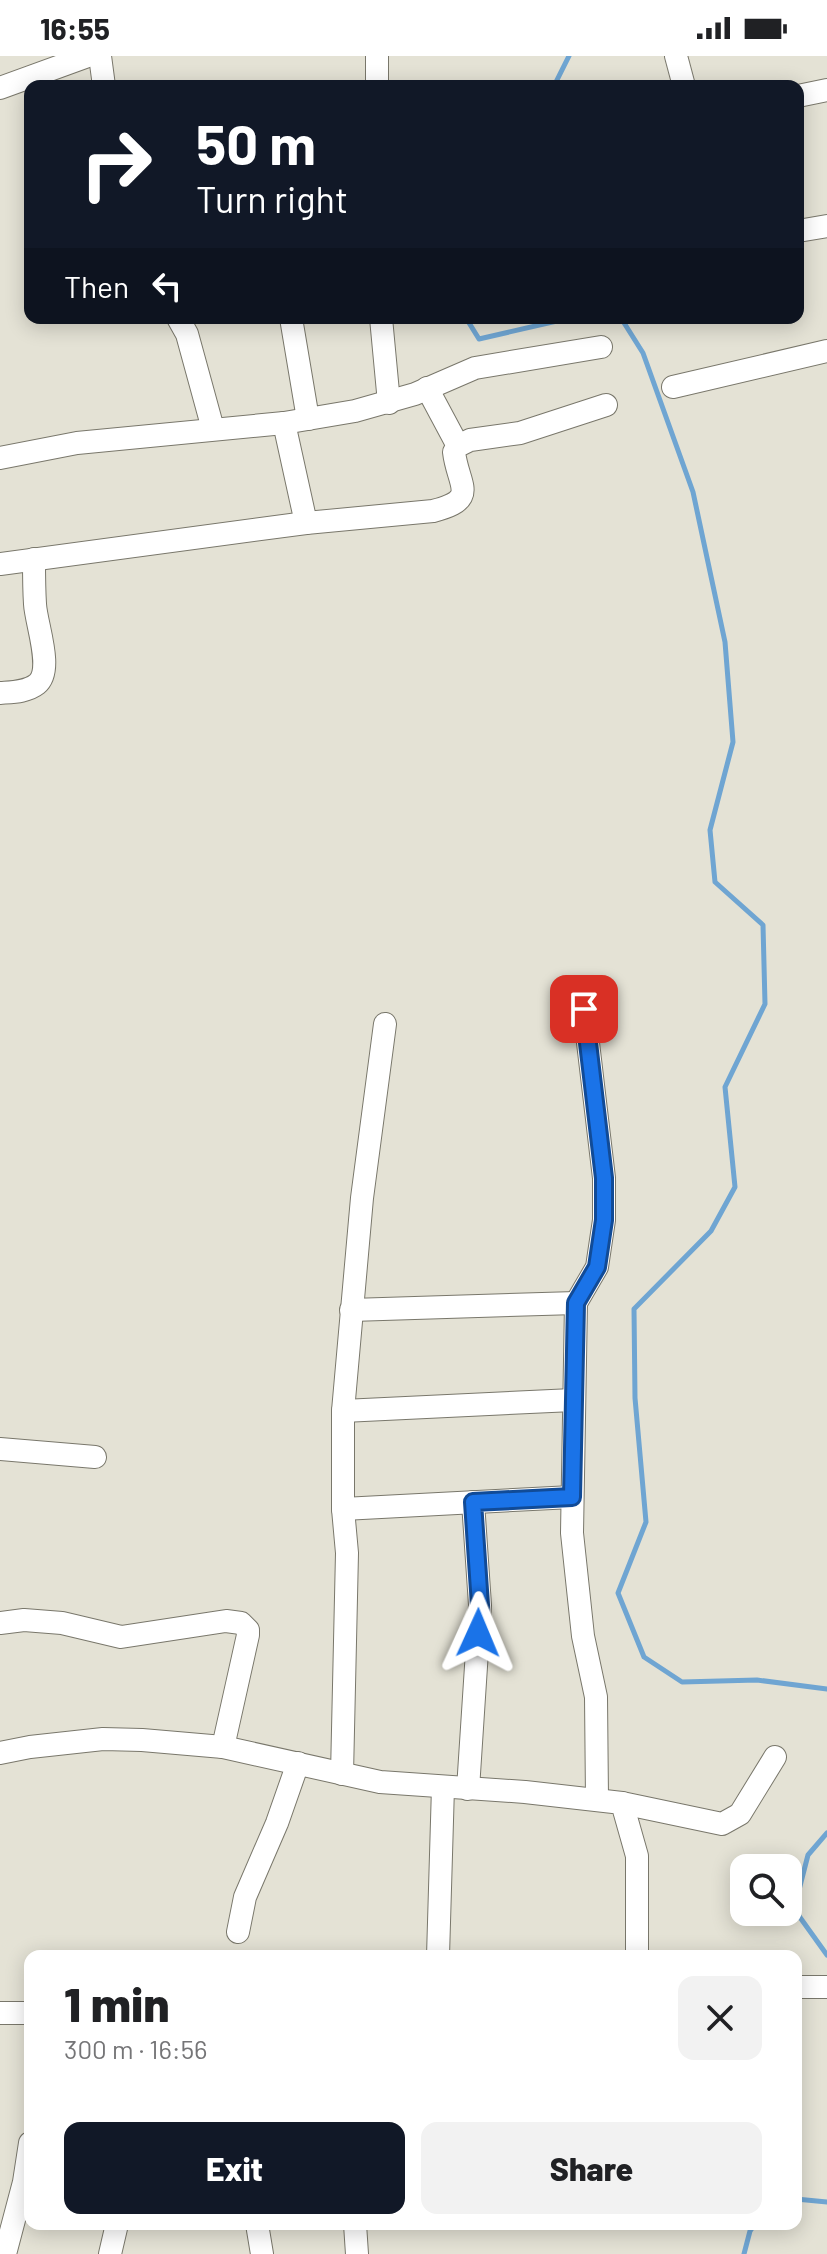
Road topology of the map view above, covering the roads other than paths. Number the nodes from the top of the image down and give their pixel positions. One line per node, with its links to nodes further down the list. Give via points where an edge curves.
1 (89, 56): 4 (street); 7 (street)
2 (377, 56): 5 (street)
3 (676, 56): 6 (street)
4 (101, 80)
5 (377, 80)
6 (682, 80)
7 (0, 88)
8 (827, 90): 9 (street)
9 (804, 95)
10 (827, 226): 11 (street)
11 (804, 230)
12 (181, 324): 23 (street)
13 (292, 324): 21 (street)
14 (382, 324): 19 (street)
15 (601, 347): 18 (street, via 475,368)
16 (827, 351): 17 (street)
17 (673, 387)
18 (427, 388): 19 (street); 24 (street)
19 (389, 403): 21 (street)
20 (606, 405): 24 (street, via 520,433)
21 (308, 419): 22 (street)
22 (284, 423): 23 (street); 26 (street)
23 (213, 429): 25 (street, via 77,443)
24 (458, 446): 26 (street, via 454,452 463,494 450,507)
25 (0, 458)
26 (306, 523): 27 (street)
27 (34, 559): 28 (street); 29 (street, via 44,674 36,685)
28 (0, 564)
29 (0, 693)
30 (584, 1009): 32 (street, via 604,1220 597,1267)
31 (385, 1024): 33 (street)
32 (576, 1303): 33 (street); 34 (street)
33 (351, 1310): 35 (street)
34 (573, 1400): 35 (street); 38 (street)
35 (343, 1411): 40 (street)
36 (0, 1449): 37 (street)
37 (95, 1457)
38 (572, 1497): 39 (street); 49 (street, via 575,1582 596,1697)
39 (473, 1502): 40 (street); 48 (street, via 480,1605)
40 (343, 1509): 46 (street, via 347,1553)
41 (0, 1623): 42 (street, via 62,1623 121,1637 241,1623 248,1635)
42 (223, 1747): 43 (street, via 103,1739); 45 (street)
43 (0, 1753)
44 (775, 1757): 50 (street, via 740,1814 722,1824)
45 (298, 1763): 46 (street); 51 (street, via 245,1897)
46 (342, 1774): 47 (street)
47 (443, 1787): 48 (street); 52 (street)
48 (468, 1789): 49 (street)
49 (597, 1799): 50 (street)
50 (622, 1803): 53 (street, via 637,1856)
51 (238, 1932)
52 (438, 1950)
53 (637, 1950)
54 (0, 2013): 55 (street)
55 (24, 2013)
56 (24, 2182): 60 (street)
57 (116, 2230): 61 (street)
58 (258, 2230): 62 (street)
59 (355, 2230): 63 (street)
60 (2, 2254)
61 (110, 2254)
62 (262, 2254)
63 (357, 2254)

